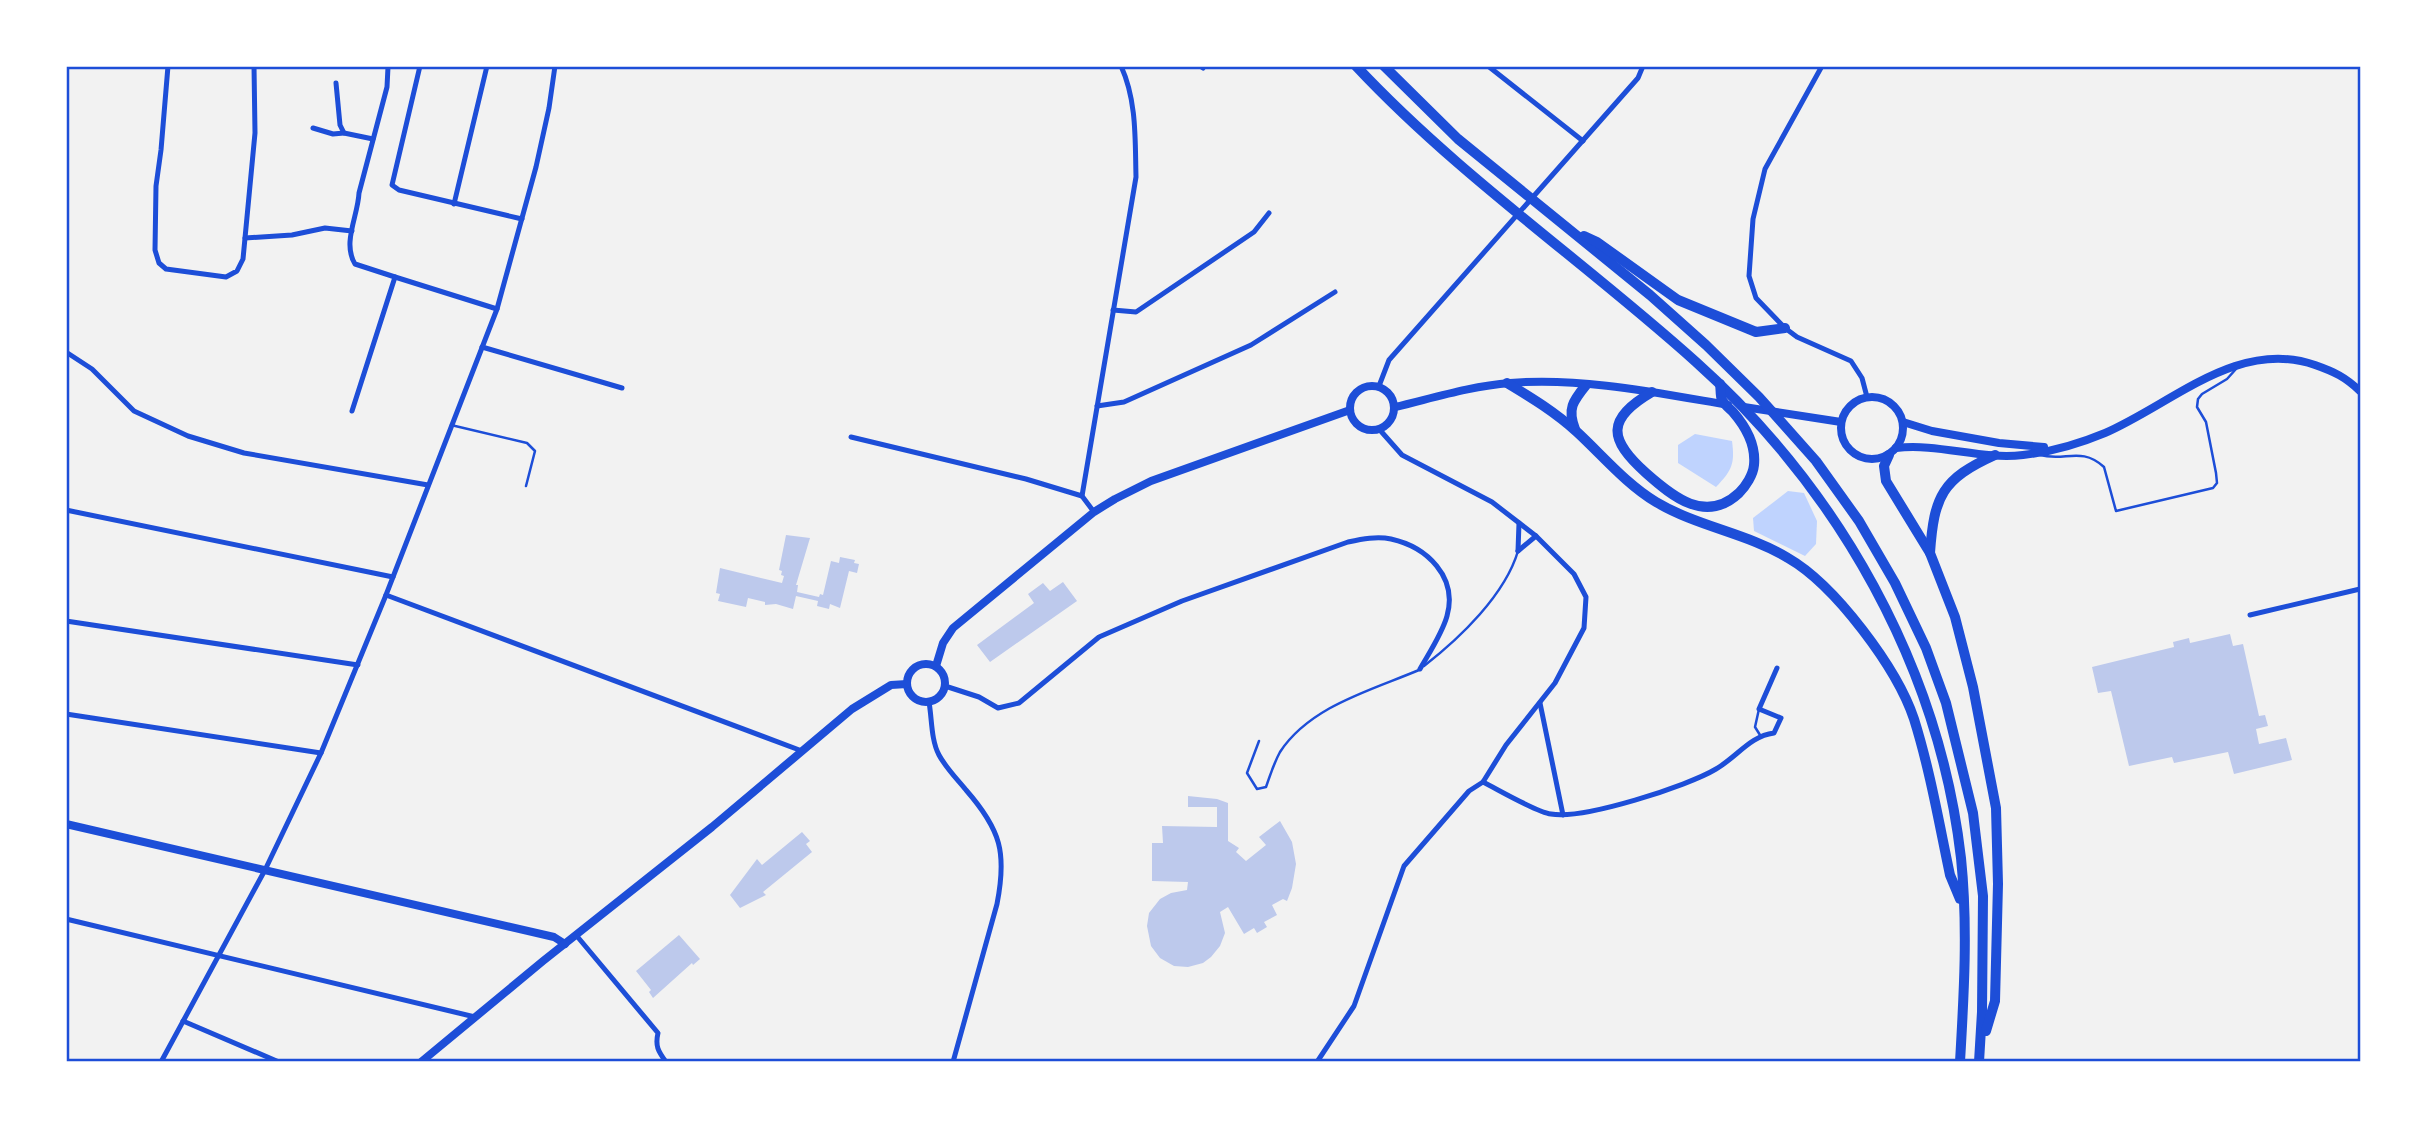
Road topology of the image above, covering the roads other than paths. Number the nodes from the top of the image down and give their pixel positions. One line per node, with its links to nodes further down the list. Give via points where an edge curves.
1 (167, 66): 23 (street, via 156,186 155,250 159,262 166,269 226,277 237,271 243,259)
2 (254, 66): 23 (street, via 254,133)
3 (388, 66): 16 (street)
4 (420, 66): 18 (street, via 392,185)
5 (488, 66): 18 (street)
6 (555, 66): 20 (street, via 550,108)
7 (1121, 66): 27 (street, via 1135,124 1136,177)
8 (1356, 66): 33 (highway, via 1446,153)
9 (1384, 66): 21 (highway, via 1458,139)
10 (1488, 66): 17 (street)
11 (1643, 66): 17 (street)
12 (1822, 66): 28 (street, via 1765,169 1754,219 1749,276 1756,298)
13 (336, 83): 15 (street)
14 (313, 128): 15 (street)
15 (344, 133): 16 (street)
16 (373, 139): 22 (street)
17 (1583, 141): 35 (street, via 1389,360)
18 (454, 204): 20 (street)
19 (1269, 213): 27 (street, via 1254,232 1136,312)
20 (522, 219): 26 (street)
21 (1570, 230): 28 (highway, via 1597,242 1678,300 1756,332); 93 (highway, via 1650,295 1759,397 1816,461 1895,583 1946,703 1973,813 1983,896)
22 (352, 231): 23 (street, via 325,228); 24 (street, via 349,243 355,264)
23 (245, 238)
24 (395, 277): 26 (street); 43 (street)
25 (1335, 292): 40 (street, via 1251,345 1124,402)
26 (497, 309): 29 (street)
27 (1113, 310): 40 (street)
28 (1785, 328): 39 (street, via 1851,361)
29 (482, 347): 36 (street); 46 (street)
30 (66, 352): 54 (street, via 92,369 134,411 188,436 244,453)
31 (2241, 364): 37 (main road, via 2277,357 2303,361 2343,375); 50 (main road, via 2106,433); 52 (lane, via 2198,399 2216,473 2213,488 2116,511 2104,467 2098,462 2085,455 2053,458)
32 (1507, 383): 34 (main road); 41 (main road); 48 (highway)
33 (1720, 384): 38 (highway, via 1722,399 1745,426 1755,454 1754,470 1744,488 1731,501 1713,508 1679,500 1626,456 1618,441 1623,413); 86 (highway, via 1805,478 1878,592 1928,709 1955,816)
34 (1586, 385): 38 (main road); 48 (highway, via 1572,407 1570,417)
35 (1379, 386): 41 (main road, via 1391,394); 42 (main road, via 1357,390)
36 (622, 387)
37 (2361, 391)
38 (1652, 392): 44 (main road)
39 (1867, 397): 44 (main road, via 1850,405); 45 (main road, via 1886,399)
40 (1097, 406): 56 (street)
41 (1395, 407): 47 (main road, via 1388,425)
42 (1350, 410): 47 (main road, via 1355,422 1366,430); 58 (main road, via 1151,481)
43 (352, 411)
44 (1841, 422): 51 (main road, via 1850,451 1869,459)
45 (1903, 422): 50 (main road, via 1998,443); 51 (main road)
46 (451, 425): 54 (street); 55 (lane, via 532,446 535,451)
47 (1379, 429): 59 (street, via 1402,454 1492,502)
48 (1576, 431): 86 (highway, via 1655,502 1691,521 1788,558 1841,603 1880,656 1913,717 1950,875)
49 (851, 437): 56 (street)
50 (2055, 448): 52 (main road)
51 (1893, 451): 53 (main road, via 1931,446); 62 (highway, via 1884,466 1885,481)
52 (2032, 453): 53 (main road)
53 (1995, 455): 62 (highway, via 1976,463 1945,489 1932,519)
54 (428, 485): 63 (street)
55 (526, 486)
56 (1083, 496): 58 (street)
57 (66, 510): 63 (street)
58 (1094, 512): 69 (main road, via 953,628)
59 (1519, 523): 60 (street); 61 (street)
60 (1536, 536): 61 (street); 75 (street, via 1574,573 1586,597 1584,628)
61 (1518, 551): 71 (lane, via 1507,578 1485,606 1448,648)
62 (1930, 553): 93 (highway, via 1955,617 1996,808 1995,1001)
63 (393, 577): 65 (street)
64 (2361, 589): 66 (street)
65 (386, 595): 68 (street); 80 (street)
66 (2250, 615)
67 (66, 621): 68 (street)
68 (358, 665): 81 (street)
69 (936, 666): 72 (main road, via 916,666); 73 (main road)
70 (1777, 668): 76 (street)
71 (1420, 669): 73 (street, via 1447,618 1447,582 1432,558 1419,550 1390,538 1371,538 1182,601 1099,637 1019,703 998,708); 79 (lane, via 1319,715 1281,751 1266,787 1257,789 1247,773)
72 (907, 684): 74 (main road, via 914,698); 80 (main road, via 891,685 874,694)
73 (946, 687): 74 (main road)
74 (929, 702): 98 (street, via 937,752 979,804 1002,851 997,904)
75 (1540, 703): 82 (street); 83 (street)
76 (1759, 709): 78 (lane, via 1755,727); 78 (street, via 1781,718 1774,733)
77 (66, 714): 81 (street)
78 (1760, 735): 83 (street, via 1702,778)
79 (1259, 741)
80 (803, 751): 88 (main road)
81 (321, 753): 85 (street)
82 (1483, 782): 83 (street, via 1549,814); 99 (street, via 1469,791 1404,866 1354,1006)
83 (1563, 815)
84 (66, 824): 85 (main road)
85 (265, 870): 89 (main road, via 554,937); 90 (street)
86 (1964, 908): 100 (highway)
87 (66, 919): 90 (street)
88 (576, 935): 89 (main road); 97 (street, via 658,1033 658,1051)
89 (565, 944): 91 (main road)
90 (219, 955): 91 (street); 92 (street)
91 (475, 1017): 96 (main road)
92 (183, 1021): 94 (street); 95 (street)
93 (1980, 1056)
94 (161, 1062)
95 (279, 1062)
96 (421, 1062)
97 (666, 1062)
98 (953, 1062)
99 (1317, 1062)
100 (1960, 1062)

